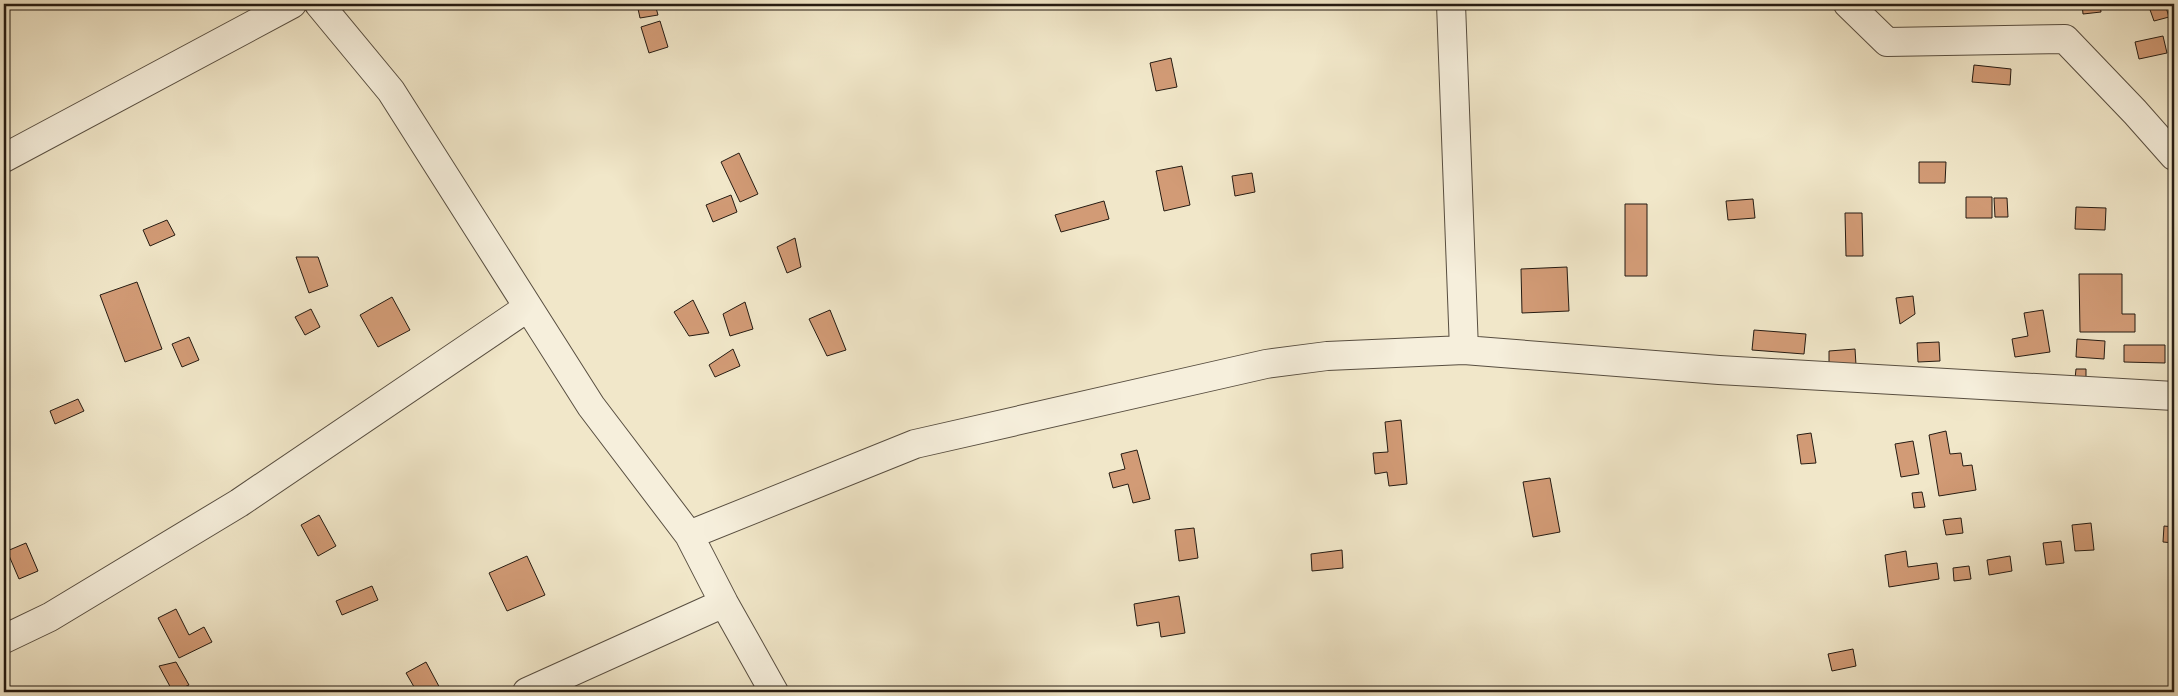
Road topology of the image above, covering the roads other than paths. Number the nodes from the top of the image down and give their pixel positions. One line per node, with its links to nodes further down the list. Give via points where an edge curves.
1 (292, 4): 6 (street)
2 (319, 4): 7 (street, via 391,91)
3 (1451, 4): 8 (street)
4 (1848, 4): 5 (street, via 1887,42 2065,39)
5 (2174, 156)
6 (4, 158)
7 (528, 308): 10 (street, via 591,406); 12 (street, via 239,503 50,618)
8 (1464, 350): 9 (street, via 1719,370); 10 (street, via 1327,356 1266,364 915,444)
9 (2174, 396)
10 (689, 535): 11 (street)
11 (724, 603): 13 (street); 14 (street)
12 (4, 639)
13 (527, 692)
14 (774, 692)

